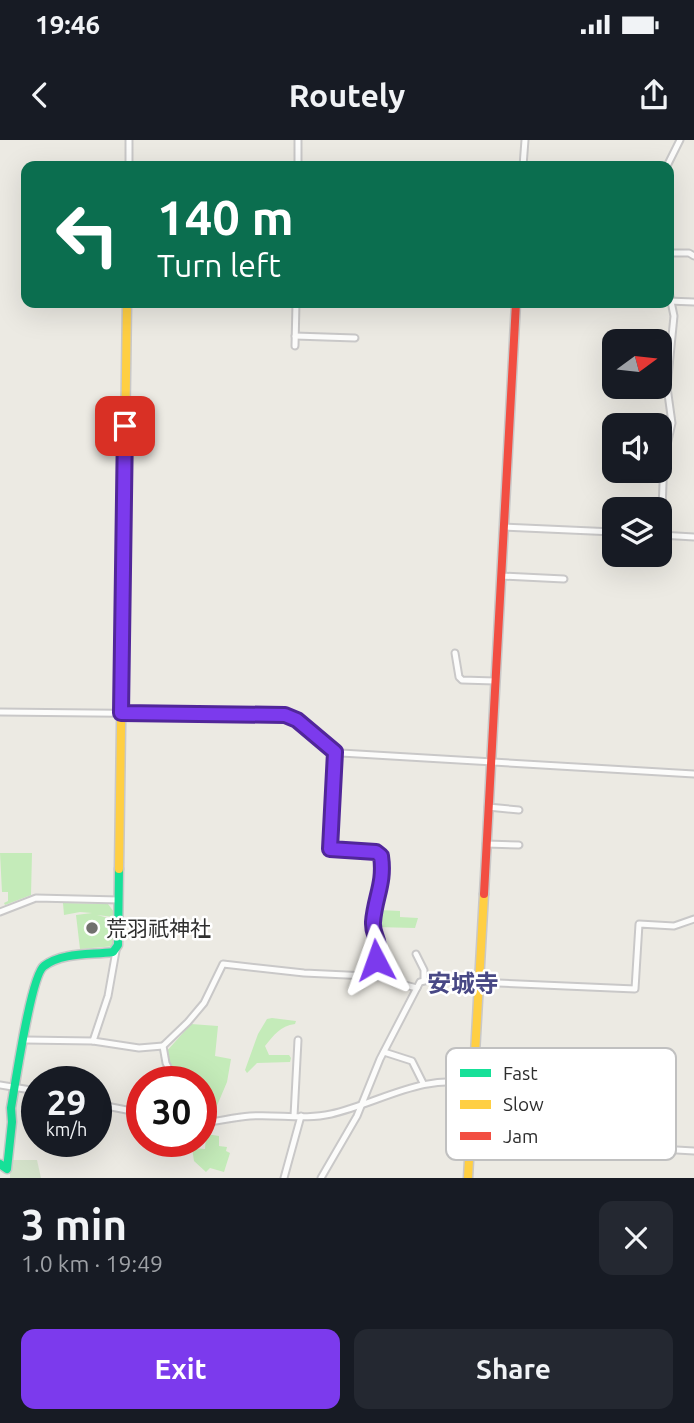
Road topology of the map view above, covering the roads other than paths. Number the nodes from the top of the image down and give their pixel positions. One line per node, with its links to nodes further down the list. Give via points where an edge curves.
1 (129, 140): 5 (street)
2 (298, 140): 6 (street)
3 (525, 140): 7 (street)
4 (680, 140): 8 (street)
5 (129, 161)
6 (298, 161)
7 (523, 161)
8 (670, 161)
9 (674, 253): 10 (street)
10 (694, 256)
11 (674, 301): 12 (street)
12 (694, 302)
13 (127, 308): 30 (street)
14 (296, 308): 17 (street)
15 (516, 308): 21 (street)
16 (672, 308): 20 (street, via 667,387 672,423)
17 (295, 336): 18 (street); 19 (street)
18 (355, 338)
19 (295, 346)
20 (662, 497)
21 (504, 527): 22 (street); 25 (street)
22 (602, 531)
23 (672, 536): 24 (street)
24 (694, 537)
25 (501, 576): 26 (street); 28 (street)
26 (564, 579)
27 (455, 653): 28 (street, via 462,680)
28 (495, 681): 32 (street)
29 (0, 712): 30 (street)
30 (121, 713): 31 (street, via 285,715); 38 (street)
31 (335, 752): 32 (street); 43 (street, via 330,849 381,856 384,876 373,925 379,943)
32 (491, 762): 33 (street); 34 (street)
33 (694, 774)
34 (488, 807): 35 (street); 36 (street)
35 (519, 810)
36 (486, 844): 37 (street); 45 (street)
37 (519, 845)
38 (119, 900): 39 (street, via 31,899); 41 (street)
39 (0, 912)
40 (694, 919): 45 (street, via 674,926 639,924 635,989)
41 (116, 951): 47 (street, via 43,965 31,1000); 49 (street)
42 (416, 954): 44 (street)
43 (374, 976): 46 (street); 50 (street, via 223,964 204,1003)
44 (424, 980): 45 (street); 46 (street)
45 (480, 983): 51 (street)
46 (417, 988): 52 (street)
47 (25, 1040): 49 (street); 57 (street)
48 (298, 1040): 60 (street)
49 (93, 1041): 50 (street, via 139,1048)
50 (163, 1046): 53 (street)
51 (475, 1048)
52 (384, 1052): 55 (street, via 412,1061); 59 (street)
53 (168, 1066)
54 (446, 1082): 55 (street)
55 (423, 1083): 59 (street)
56 (0, 1085): 57 (street)
57 (16, 1087): 58 (street); 65 (street)
58 (21, 1088)
59 (361, 1106): 60 (street); 67 (street)
60 (297, 1116): 61 (street, via 252,1115); 66 (street)
61 (217, 1120)
62 (676, 1150): 63 (street)
63 (694, 1151)
64 (469, 1160): 68 (street)
65 (5, 1170)
66 (284, 1178)
67 (321, 1178)
68 (468, 1178)

